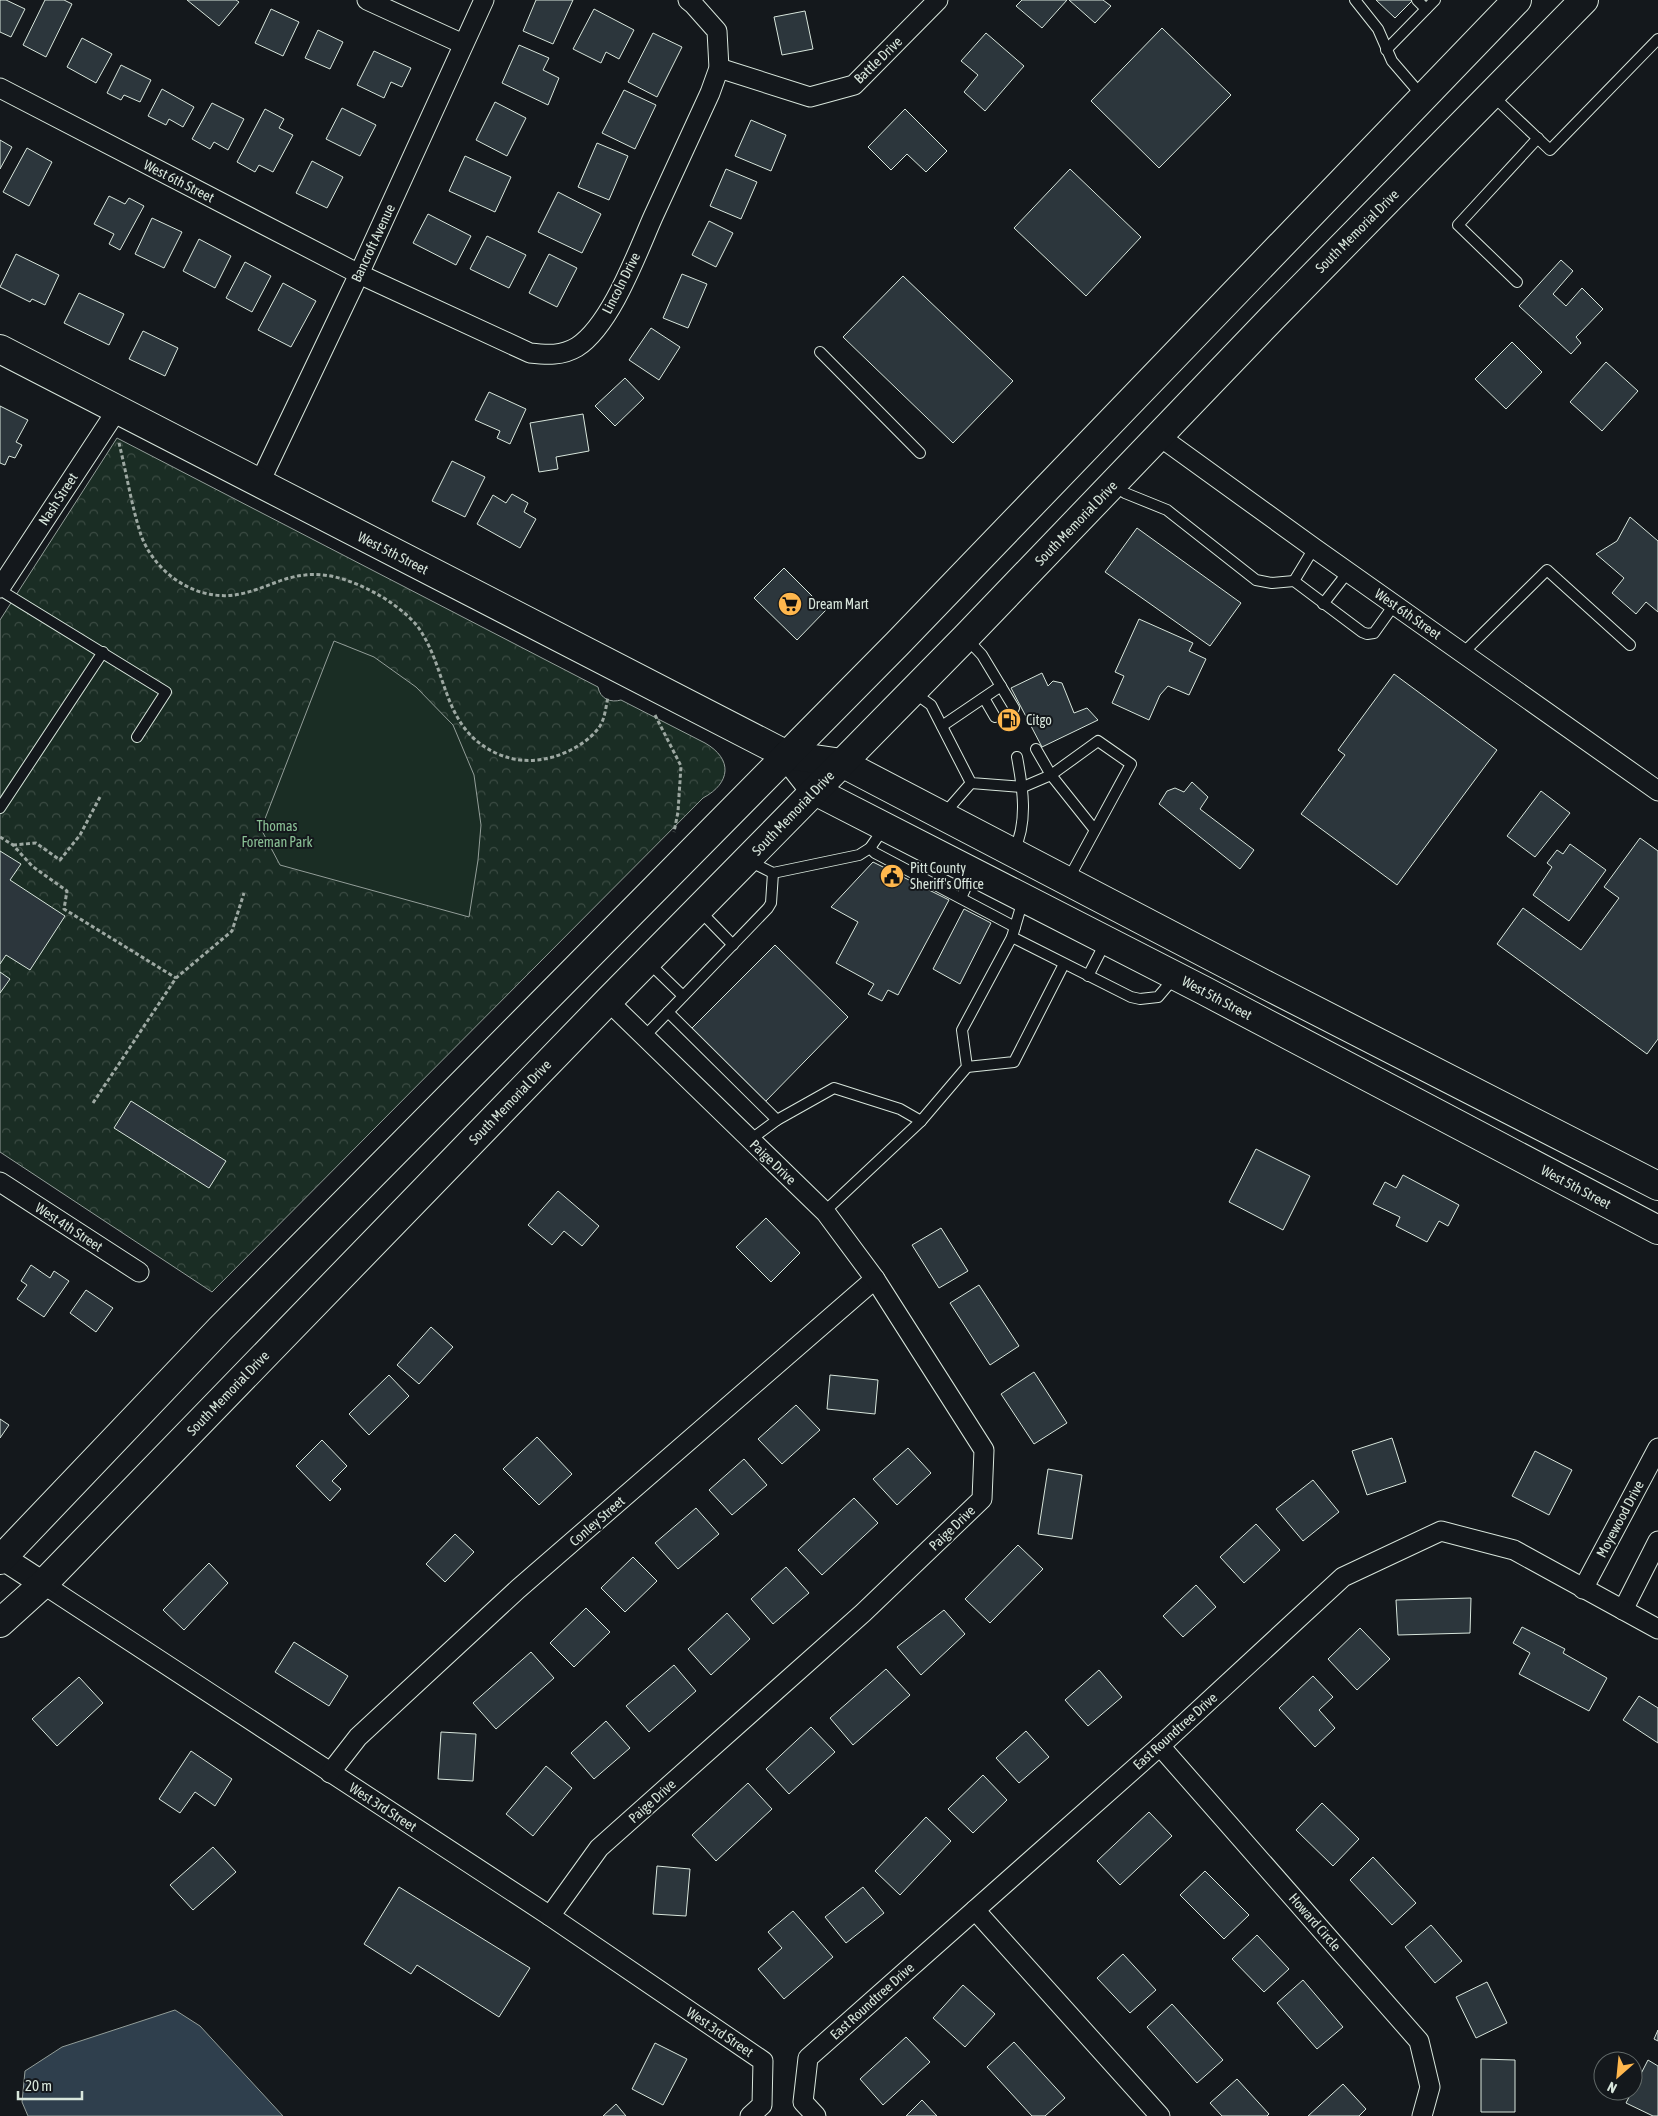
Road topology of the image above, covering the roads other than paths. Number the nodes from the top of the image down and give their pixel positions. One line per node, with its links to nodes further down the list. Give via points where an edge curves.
1 (367, 0): 12 (street)
2 (484, 0): 12 (street, Bancroft Avenue)
3 (688, 0): 14 (street, Lincoln Drive, via 717,30)
4 (938, 0): 14 (street, Battle Drive, via 854,85 810,97)
5 (1355, 0): 13 (lane, via 1378,29)
6 (1417, 0): 10 (lane)
7 (1435, 0): 10 (lane)
8 (1517, 0): 17 (main road)
9 (1584, 0): 16 (main road, South Memorial Drive)
10 (1426, 10): 13 (lane)
11 (1658, 39): 18 (lane, via 1550,150)
12 (463, 44): 19 (street, Bancroft Avenue)
13 (1386, 50): 17 (lane)
14 (719, 68): 19 (street, Lincoln Drive, via 617,296 591,335 578,346 564,354 530,353)
15 (0, 88): 19 (street, West 6th Street)
16 (1492, 95): 18 (lane); 24 (main road, South Memorial Drive)
17 (1424, 97): 46 (main road)
18 (1538, 138): 20 (lane, via 1458,225)
19 (359, 274): 26 (street, Bancroft Avenue)
20 (1518, 282)
21 (0, 349): 23 (main road, West 5th Street)
22 (820, 352): 25 (lane)
23 (117, 410): 26 (main road, West 5th Street); 31 (street, Nash Street)
24 (1159, 436): 27 (main road, South Memorial Drive); 28 (street, West 6th Street)
25 (920, 453)
26 (259, 484): 46 (main road, West 5th Street)
27 (1113, 484): 30 (lane, via 1125,493 1167,510 1256,580); 34 (main road, South Memorial Drive)
28 (1314, 548): 29 (street, West 6th Street); 30 (lane)
29 (1348, 572): 32 (lane); 33 (street, West 6th Street)
30 (1294, 582): 32 (lane)
31 (0, 589): 36 (lane)
32 (1324, 604): 33 (lane, via 1367,634 1374,633)
33 (1394, 605): 37 (street, West 6th Street)
34 (965, 638): 38 (lane, via 982,654); 39 (main road, South Memorial Drive)
35 (1630, 645): 37 (lane, via 1547,570)
36 (103, 652): 44 (lane, via 166,692); 54 (lane)
37 (1463, 653): 53 (street, West 6th Street)
38 (1001, 686): 40 (lane); 41 (lane)
39 (912, 692): 43 (lane, via 931,705); 48 (main road, South Memorial Drive)
40 (984, 698): 42 (lane); 43 (lane)
41 (1014, 708)
42 (994, 717)
43 (942, 726): 50 (lane)
44 (137, 737)
45 (1036, 749): 49 (lane)
46 (787, 756): 48 (main road, West 5th Street); 52 (main road, West 5th Street); 89 (main road, via 220,1330)
47 (1017, 757): 51 (lane)
48 (842, 763): 52 (main road, South Memorial Drive); 55 (main road, West 5th Street)
49 (1051, 775): 51 (lane); 56 (lane); 56 (lane, via 1098,741 1130,764)
50 (971, 783): 51 (lane); 55 (lane)
51 (1023, 787): 58 (lane, via 1022,835)
52 (815, 791): 57 (main road, West 5th Street); 59 (main road, South Memorial Drive)
53 (1658, 791)
54 (0, 808)
55 (942, 816): 58 (main road, West 5th Street)
56 (1094, 830): 62 (lane)
57 (878, 838): 60 (main road, West 5th Street); 61 (lane, via 859,855); 63 (lane, via 875,853)
58 (1013, 852): 62 (main road, West 5th Street)
59 (747, 860): 61 (lane); 65 (main road, South Memorial Drive)
60 (973, 872): 63 (lane); 64 (main road, West 5th Street)
61 (773, 873): 68 (lane, via 768,908)
62 (1067, 881): 82 (main road, West 5th Street)
63 (961, 898): 66 (lane)
64 (1024, 898): 66 (lane); 67 (main road, West 5th Street)
65 (698, 909): 68 (lane); 69 (main road, South Memorial Drive)
66 (1013, 932): 70 (lane); 77 (lane, via 962,1030)
67 (1106, 941): 71 (lane); 72 (main road, West 5th Street)
68 (733, 944): 73 (lane)
69 (647, 961): 73 (lane); 74 (main road, South Memorial Drive)
70 (1064, 964): 71 (lane); 77 (lane, via 1014,1062)
71 (1088, 976): 72 (lane, via 1131,997 1146,999 1158,997)
72 (1176, 976): 84 (main road, West 5th Street)
73 (683, 996): 75 (lane)
74 (608, 1001): 76 (street, Paige Drive); 90 (main road, South Memorial Drive)
75 (668, 1012): 76 (lane); 78 (lane)
76 (644, 1037): 80 (street, Paige Drive)
77 (967, 1067): 79 (lane)
78 (778, 1120): 79 (lane, via 834,1088 900,1109); 80 (lane)
79 (921, 1121): 83 (lane)
80 (750, 1140): 83 (street, Paige Drive)
81 (0, 1182): 85 (street, West 4th Street)
82 (1658, 1186)
83 (824, 1212): 86 (street, Paige Drive)
84 (1658, 1230)
85 (139, 1272)
86 (875, 1279): 96 (street, Conley Street, via 518,1589 358,1737); 98 (street, Paige Drive, via 984,1450 982,1499 863,1613 599,1848)
87 (1658, 1448): 91 (street, Moyewood Drive)
88 (1658, 1541): 92 (street)
89 (1, 1558): 90 (street, West 3rd Street)
90 (44, 1584): 93 (main road, South Memorial Drive); 96 (street, West 3rd Street)
91 (1583, 1589): 92 (street, East Roundtree Drive); 95 (street, East Roundtree Drive, via 1514,1550 1440,1531 1344,1577)
92 (1623, 1610): 94 (street, East Roundtree Drive)
93 (0, 1623)
94 (1658, 1629)
95 (1160, 1746): 97 (street, East Roundtree Drive); 102 (street, Howard Circle, via 1419,2041 1430,2086)
96 (330, 1773): 98 (street, West 3rd Street)
97 (974, 1910): 100 (street, East Roundtree Drive, via 808,2058 803,2102); 101 (street)
98 (550, 1916): 99 (street, West 3rd Street, via 763,2061 762,2105)
99 (750, 2116)
100 (816, 2116)
101 (1160, 2116)
102 (1422, 2116)

